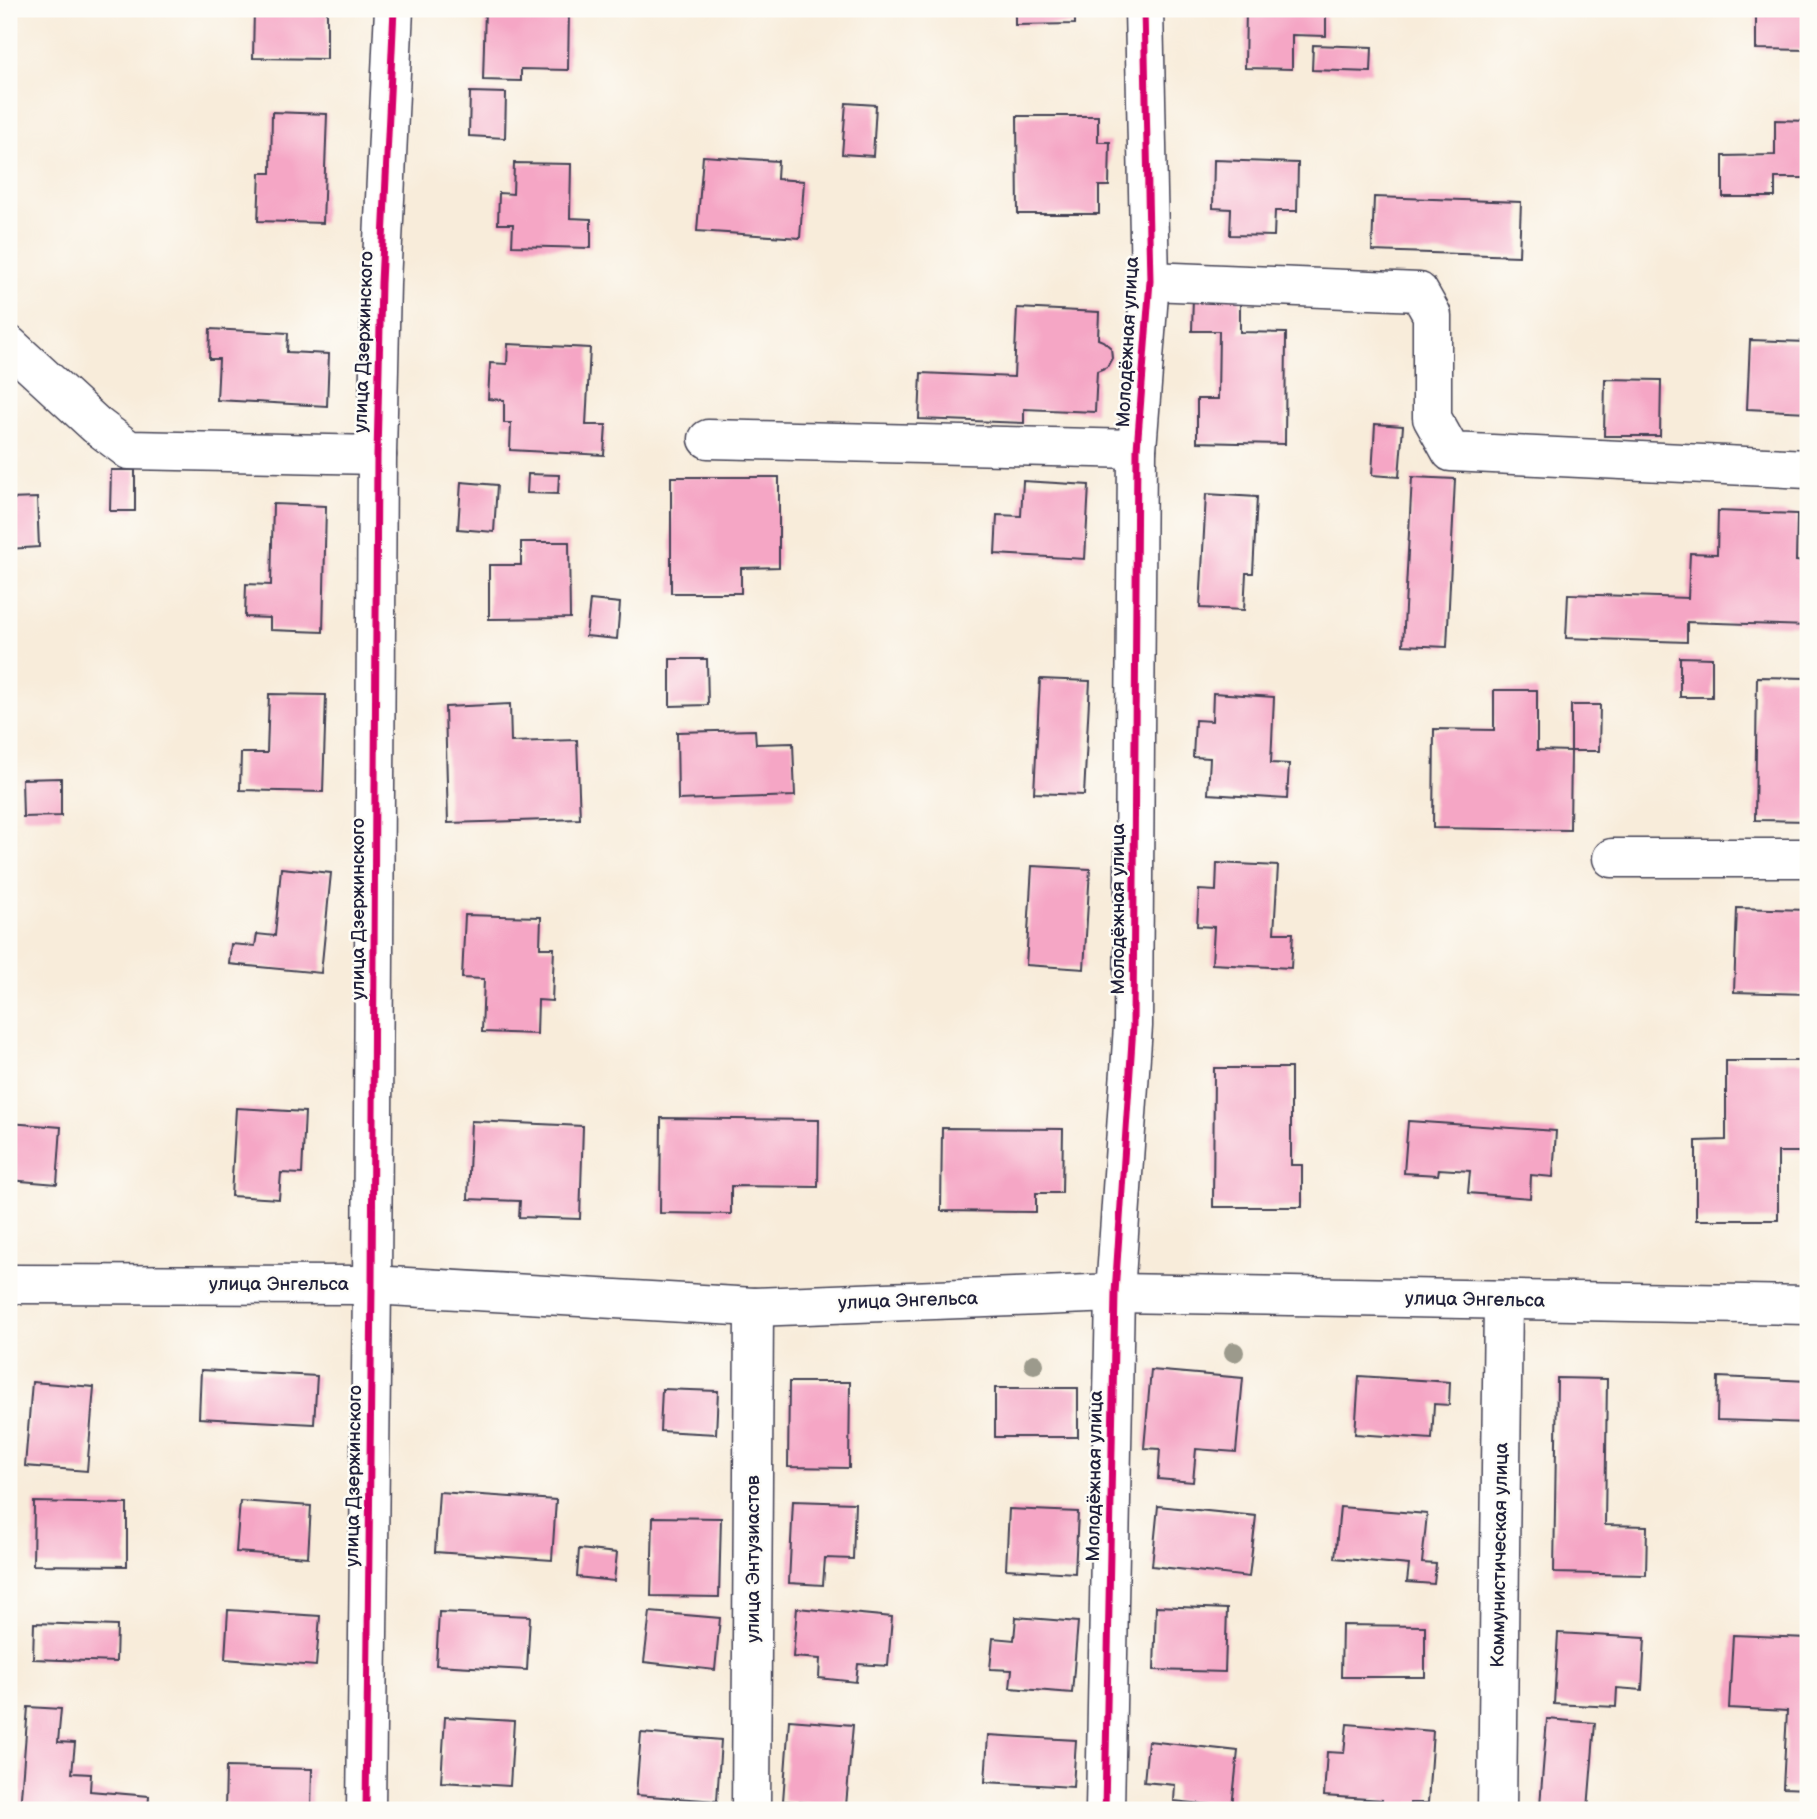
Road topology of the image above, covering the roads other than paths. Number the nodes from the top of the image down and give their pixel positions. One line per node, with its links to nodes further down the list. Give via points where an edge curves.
1 (394, 9): 7 (street, улица Дзержинского)
2 (1144, 9): 3 (street, Молодёжная улица)
3 (1150, 281): 6 (street, Молодёжная улица); 8 (street, via 1419,292 1432,315 1432,418 1451,452)
4 (9, 345): 7 (street, via 129,450)
5 (708, 439): 6 (street)
6 (1137, 449): 13 (street, Молодёжная улица, via 1133,1026)
7 (377, 455): 12 (street, улица Дзержинского)
8 (1808, 469)
9 (1612, 858): 10 (street)
10 (1808, 858)
11 (9, 1284): 12 (street, улица Энгельса)
12 (372, 1284): 16 (street, улица Энгельса); 17 (street, улица Дзержинского)
13 (1115, 1293): 14 (street, улица Энгельса); 16 (street, улица Энгельса); 19 (street, Молодёжная улица)
14 (1503, 1300): 15 (street, улица Энгельса); 20 (street, Коммунистическая улица)
15 (1808, 1305)
16 (754, 1307): 18 (street, улица Энтузиастов)
17 (366, 1810)
18 (751, 1810)
19 (1105, 1810)
20 (1496, 1810)

